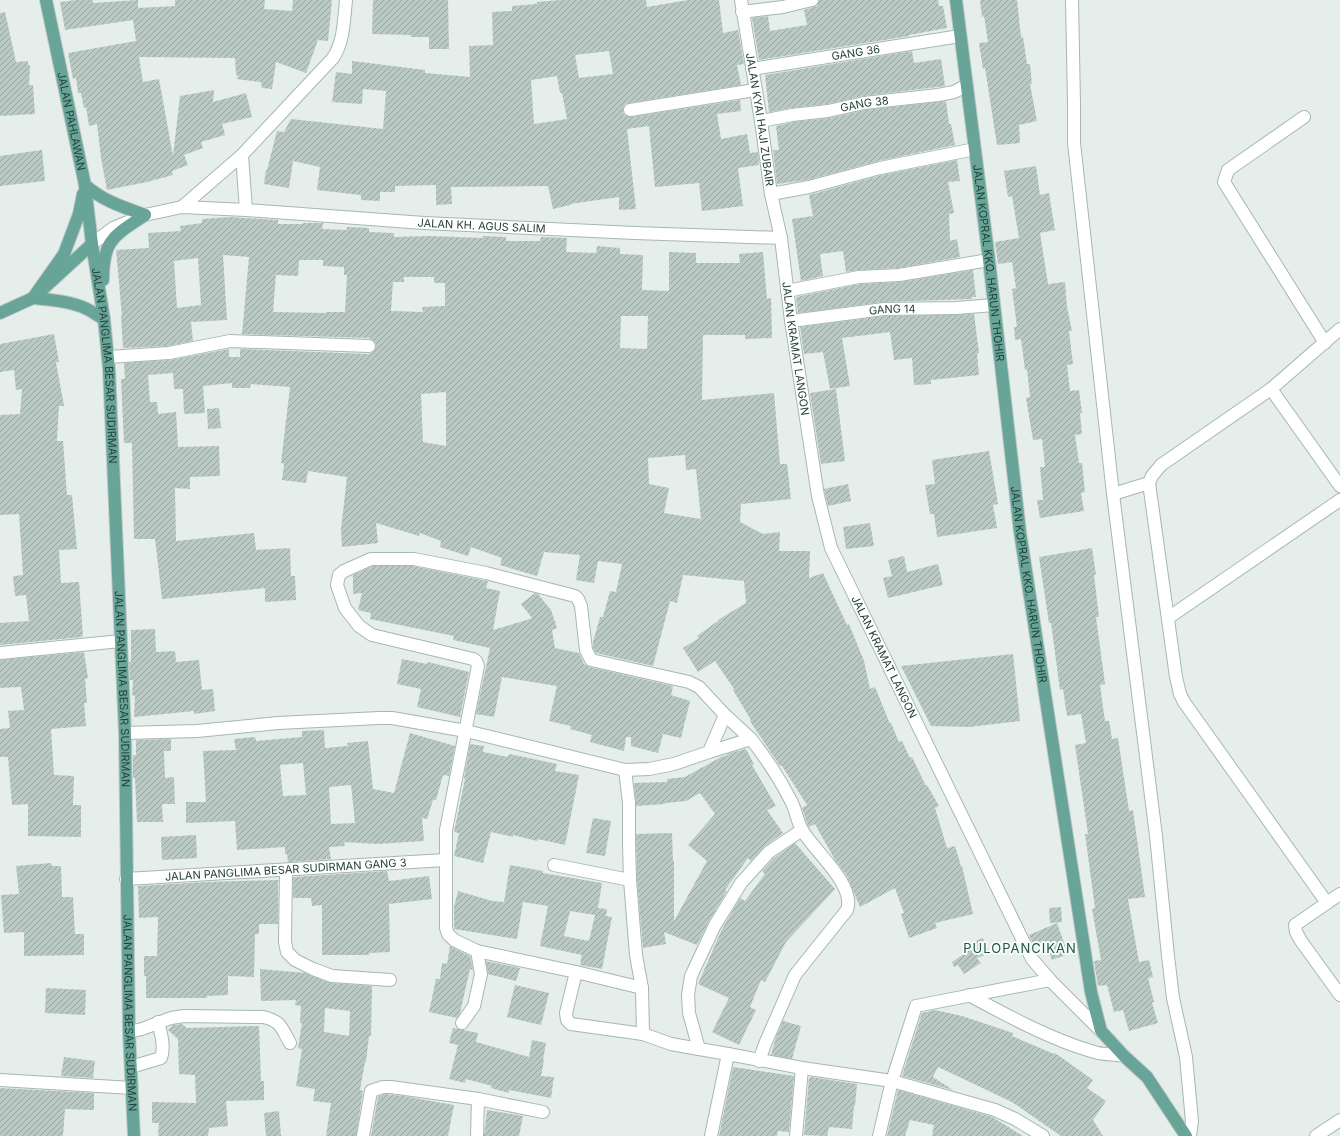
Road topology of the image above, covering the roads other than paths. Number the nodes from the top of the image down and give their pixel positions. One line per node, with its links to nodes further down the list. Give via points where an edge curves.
1 (46, 0): 16 (main road, JALAN PAHLAWAN)
2 (346, 0): 15 (street, via 340,43 335,54)
3 (812, 0): 6 (street, via 783,7)
4 (956, 0): 7 (main road, JALAN KOPRAL KKO. HARUN THOHIR)
5 (1072, 0): 37 (street, via 1074,143)
6 (742, 6): 8 (street, JALAN KYAI HAJI ZUBAIR)
7 (960, 36): 8 (street, GANG 36); 9 (main road, JALAN KOPRAL KKO. HARUN THOHIR)
8 (752, 69): 10 (street, JALAN KYAI HAJI ZUBAIR)
9 (967, 85): 13 (street, GANG 38, via 938,96 864,103); 14 (main road, JALAN KOPRAL KKO. HARUN THOHIR)
10 (755, 90): 11 (street); 13 (street, JALAN KYAI HAJI ZUBAIR)
11 (630, 110)
12 (1304, 117): 31 (street, via 1228,170 1224,182)
13 (760, 121): 17 (street, JALAN KYAI HAJI ZUBAIR)
14 (975, 149): 17 (street); 23 (main road, JALAN KOPRAL KKO. HARUN THOHIR)
15 (242, 155): 18 (street); 19 (street)
16 (85, 185): 20 (main road, via 96,195); 22 (main road, JALAN PAHLAWAN); 25 (main road, via 79,214 68,246)
17 (771, 194): 21 (street, JALAN KYAI HAJI ZUBAIR)
18 (182, 207): 19 (street, JALAN KH. AGUS SALIM); 20 (street)
19 (246, 210): 21 (street, JALAN KH. AGUS SALIM, via 424,223)
20 (145, 215): 22 (street, via 113,228); 28 (main road, via 115,235 106,250 103,268)
21 (781, 238): 24 (street, JALAN KRAMAT LANGON)
22 (92, 244): 25 (main road); 28 (main road, JALAN PANGLIMA BESAR SUDIRMAN)
23 (989, 260): 24 (street, via 899,275 859,277); 26 (main road, JALAN KOPRAL KKO. HARUN THOHIR)
24 (787, 291): 29 (street, JALAN KRAMAT LANGON)
25 (33, 298): 27 (main road); 28 (main road, via 63,301 87,309)
26 (994, 306): 29 (street, GANG 14, via 884,309); 65 (main road, JALAN KOPRAL KKO. HARUN THOHIR, via 1020,532 1091,992)
27 (0, 312)
28 (104, 319): 33 (main road, JALAN PANGLIMA BESAR SUDIRMAN)
29 (790, 321): 59 (street, JALAN KRAMAT LANGON, via 818,496 831,548 1032,958)
30 (1340, 329): 31 (street)
31 (1325, 342): 34 (street)
32 (369, 346): 33 (street, via 230,341 169,353)
33 (108, 357): 40 (main road, JALAN PANGLIMA BESAR SUDIRMAN)
34 (1272, 389): 35 (street, via 1161,465); 36 (street)
35 (1149, 483): 37 (street); 39 (street)
36 (1340, 486)
37 (1113, 494): 89 (street, via 1174,998 1186,1057 1192,1121)
38 (1340, 500): 39 (street)
39 (1168, 618): 55 (street, via 1176,677 1184,702)
40 (121, 641): 41 (street); 44 (main road, JALAN PANGLIMA BESAR SUDIRMAN)
41 (0, 653)
42 (725, 715): 43 (street, via 699,687 689,682 591,660 586,650 581,606 574,596 486,573 414,560 371,560 344,571 339,575 337,586 345,608 359,626 372,635 476,660 478,666); 45 (street); 46 (street)
43 (466, 731): 44 (street, via 379,718 278,723 196,731); 47 (street); 49 (street, via 449,811)
44 (125, 733): 52 (main road, JALAN PANGLIMA BESAR SUDIRMAN)
45 (751, 739): 46 (street); 48 (street, via 767,760 791,802)
46 (709, 752): 47 (street, via 674,764)
47 (625, 770): 53 (street, via 629,803)
48 (802, 830): 69 (street, via 769,852 741,883 715,925 691,976 688,1013); 72 (street, via 843,883 849,904 847,910 795,975)
49 (445, 860): 51 (street, JALAN PANGLIMA BESAR SUDIRMAN GANG 3); 56 (street, via 448,934 454,940)
50 (554, 865): 53 (street)
51 (286, 870): 52 (street, JALAN PANGLIMA BESAR SUDIRMAN GANG 3); 58 (street, via 285,942 287,952 294,960 332,976)
52 (126, 879): 66 (main road, JALAN PANGLIMA BESAR SUDIRMAN)
53 (630, 880): 60 (street, via 636,955)
54 (1340, 894): 55 (street)
55 (1327, 903): 62 (street, via 1295,925 1301,941)
56 (477, 951): 57 (street); 64 (street, via 481,974 474,1006)
57 (576, 972): 60 (street); 67 (street, via 566,1014 571,1024)
58 (390, 980)
59 (1050, 980): 61 (street); 65 (street, JALAN KRAMAT LANGON)
60 (642, 988): 67 (street)
61 (968, 995): 71 (street, via 1058,1039 1092,1052); 76 (street, via 916,1006)
62 (1340, 995)
63 (158, 1022): 66 (street); 68 (street, via 184,1016 263,1017 279,1023); 73 (street, via 163,1042 161,1058)
64 (462, 1023)
65 (1100, 1031): 71 (main road)
66 (129, 1032): 73 (main road, JALAN PANGLIMA BESAR SUDIRMAN)
67 (643, 1034): 69 (street, via 671,1044)
68 (290, 1042)
69 (699, 1049): 70 (street)
70 (728, 1054): 72 (street); 84 (street)
71 (1124, 1056): 88 (main road, via 1147,1077)
72 (759, 1061): 74 (street)
73 (131, 1067): 77 (main road, JALAN PANGLIMA BESAR SUDIRMAN)
74 (802, 1068): 76 (street); 85 (street)
75 (0, 1080): 77 (street)
76 (892, 1081): 86 (street); 87 (street, via 995,1110)
77 (132, 1088): 81 (main road, JALAN PANGLIMA BESAR SUDIRMAN)
78 (478, 1099): 79 (street); 82 (street, via 391,1087 377,1088 371,1091); 83 (street)
79 (543, 1112)
80 (1340, 1120): 90 (street)
81 (134, 1136)
82 (363, 1136)
83 (477, 1136)
84 (711, 1136)
85 (796, 1136)
86 (880, 1136)
87 (1043, 1136)
88 (1186, 1136)
89 (1190, 1136)
90 (1316, 1136)

